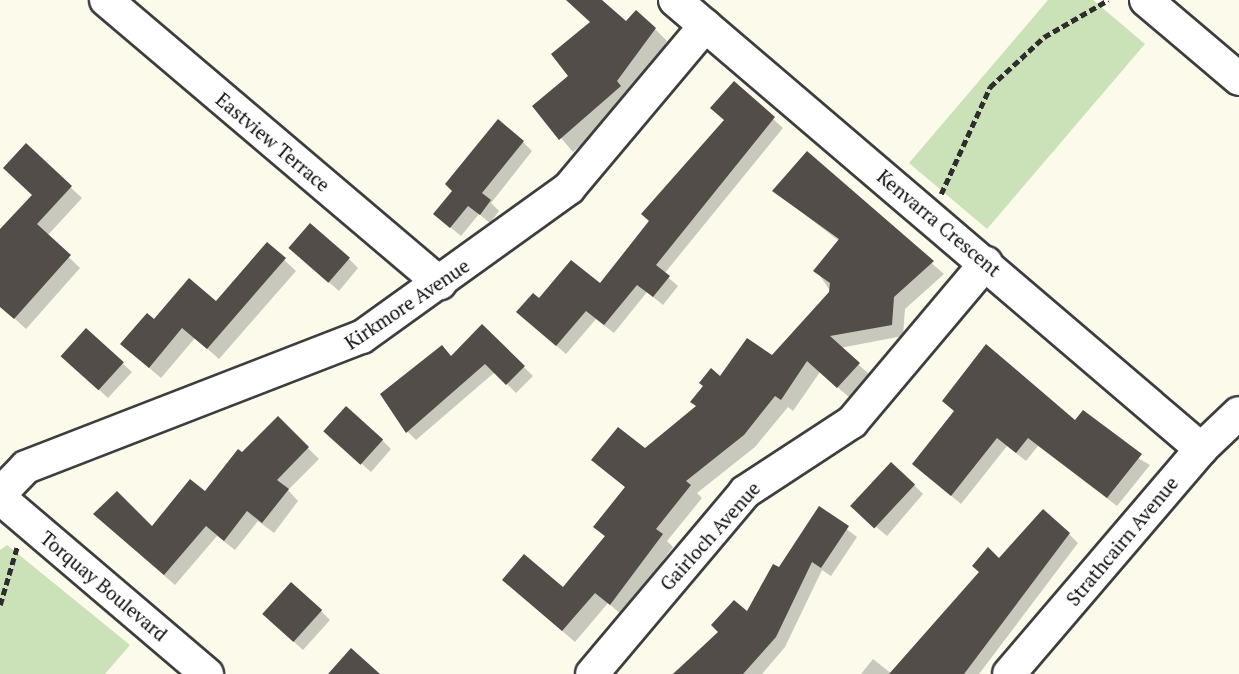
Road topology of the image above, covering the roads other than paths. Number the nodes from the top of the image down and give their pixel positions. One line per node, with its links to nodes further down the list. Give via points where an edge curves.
1 (106, 0): 7 (street, Eastview Terrace)
2 (675, 0): 4 (street, Kenvarra Crescent)
3 (1146, 0): 5 (street)
4 (705, 26): 6 (street, Kenvarra Crescent); 7 (street, Kirkmore Avenue, via 569,188)
5 (1239, 79)
6 (986, 263): 9 (street, Kenvarra Crescent); 12 (street, Gairloch Avenue, via 852,422 745,492)
7 (440, 283): 10 (street, Kirkmore Avenue, via 325,356 26,467)
8 (1239, 413): 9 (street, Strathcairn Avenue)
9 (1201, 449): 13 (street, Strathcairn Avenue)
10 (0, 496): 11 (street, Torquay Boulevard)
11 (207, 674)
12 (592, 674)
13 (1009, 674)

